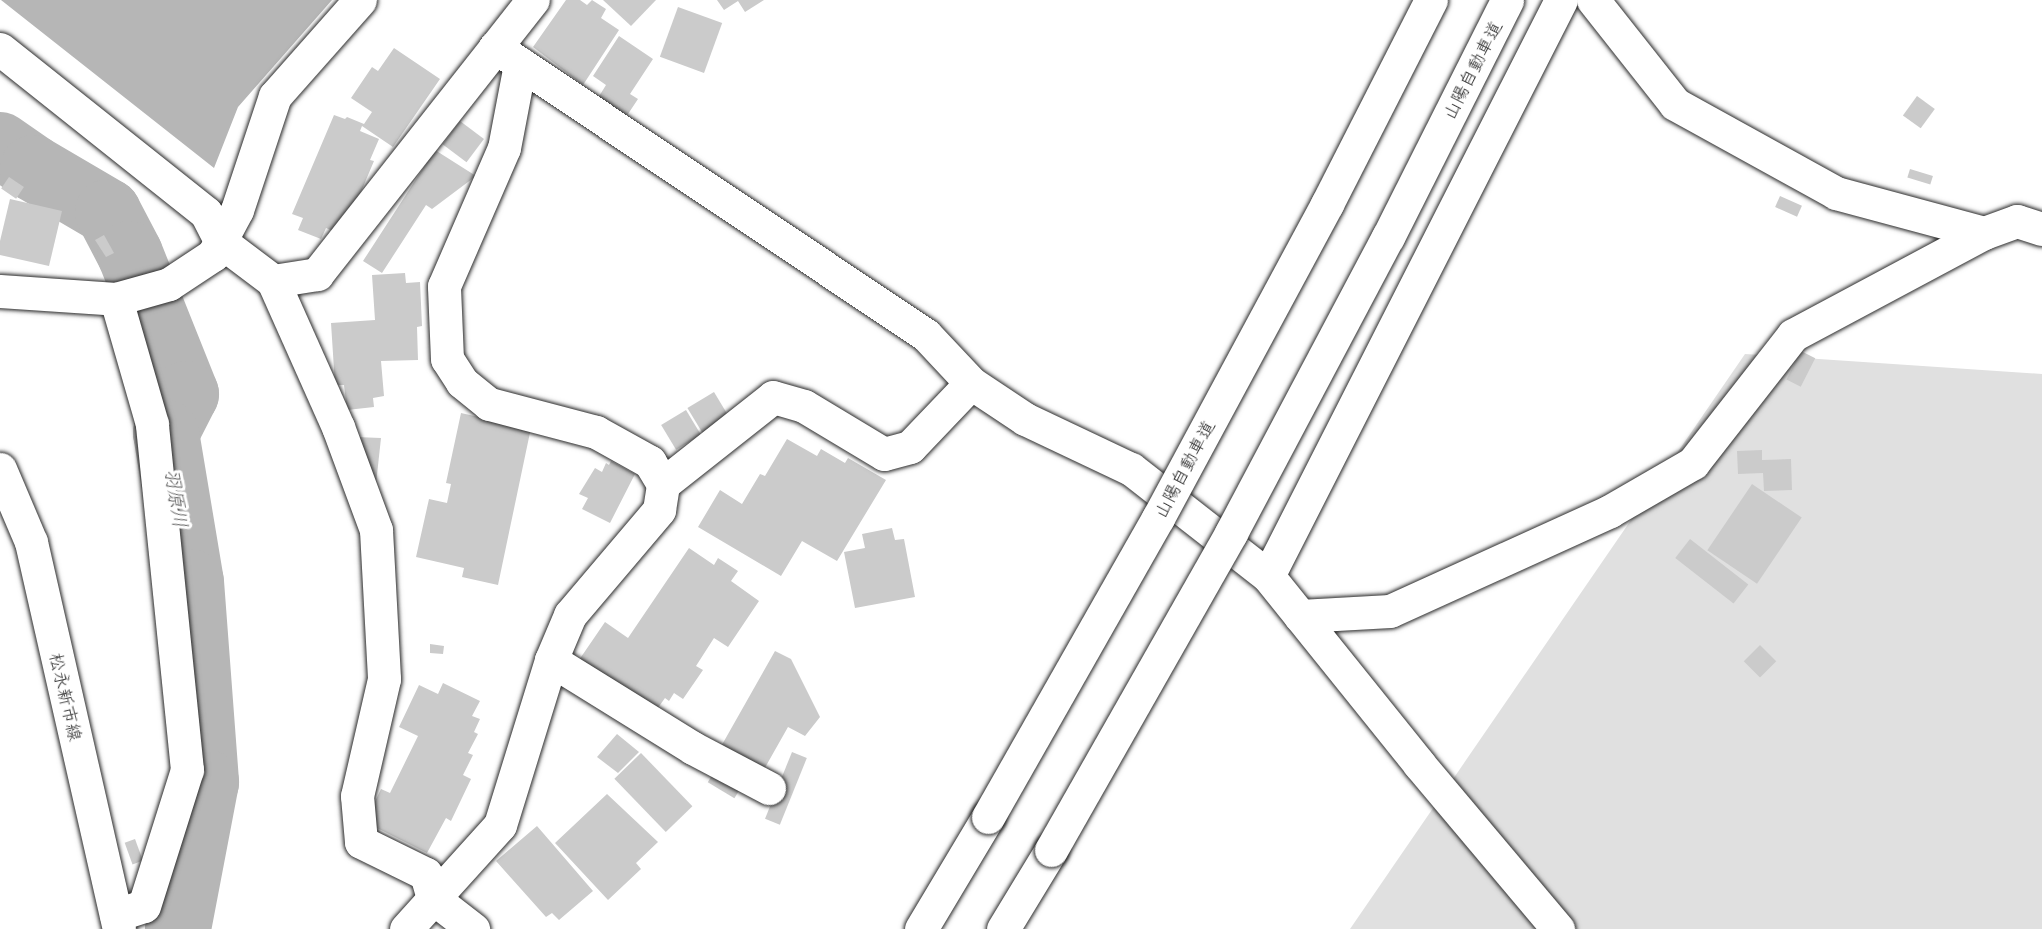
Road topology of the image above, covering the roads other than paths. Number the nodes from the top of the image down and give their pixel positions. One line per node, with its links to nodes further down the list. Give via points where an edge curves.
1 (360, 0): 11 (main road, via 275,96 237,210)
2 (533, 0): 8 (main road)
3 (1431, 0): 26 (main road, 山陽自動車道, bridge, via 1327,204 1163,508)
4 (1507, 0): 27 (main road, 山陽自動車道, bridge, via 1389,237 1231,533)
5 (1561, 0): 18 (main road)
6 (1593, 0): 10 (main road, via 1675,104 1836,193)
7 (0, 49): 11 (main road, via 206,213)
8 (508, 56): 12 (main road, via 317,274); 15 (main road, via 926,335); 17 (main road, via 504,148 444,286 447,359 462,382 489,404 596,432 650,462)
9 (2042, 229): 10 (main road, via 2017,222)
10 (1984, 233): 19 (main road, via 1792,335 1693,463 1610,511 1390,611)
11 (220, 241): 12 (main road); 14 (main road, via 213,255 169,284)
12 (273, 281): 22 (main road, via 338,427 376,530 384,679 357,796 361,842 426,874)
13 (0, 291): 14 (main road)
14 (116, 299): 23 (main road, via 152,424 187,770 144,906)
15 (970, 383): 17 (main road, via 910,447 884,454 804,406 773,397); 18 (main road, via 1026,419 1131,469)
16 (0, 469): 23 (main road, 松永新市線, via 31,542)
17 (663, 484): 20 (main road, via 659,510 570,615)
18 (1268, 576): 19 (main road)
19 (1300, 616): 28 (main road)
20 (551, 660): 21 (main road, via 693,748); 22 (main road, via 500,825)
21 (769, 788)
22 (433, 898): 24 (main road); 25 (main road)
23 (117, 922)
24 (406, 929)
25 (472, 929)
26 (921, 929)
27 (1004, 929)
28 (1558, 929)

